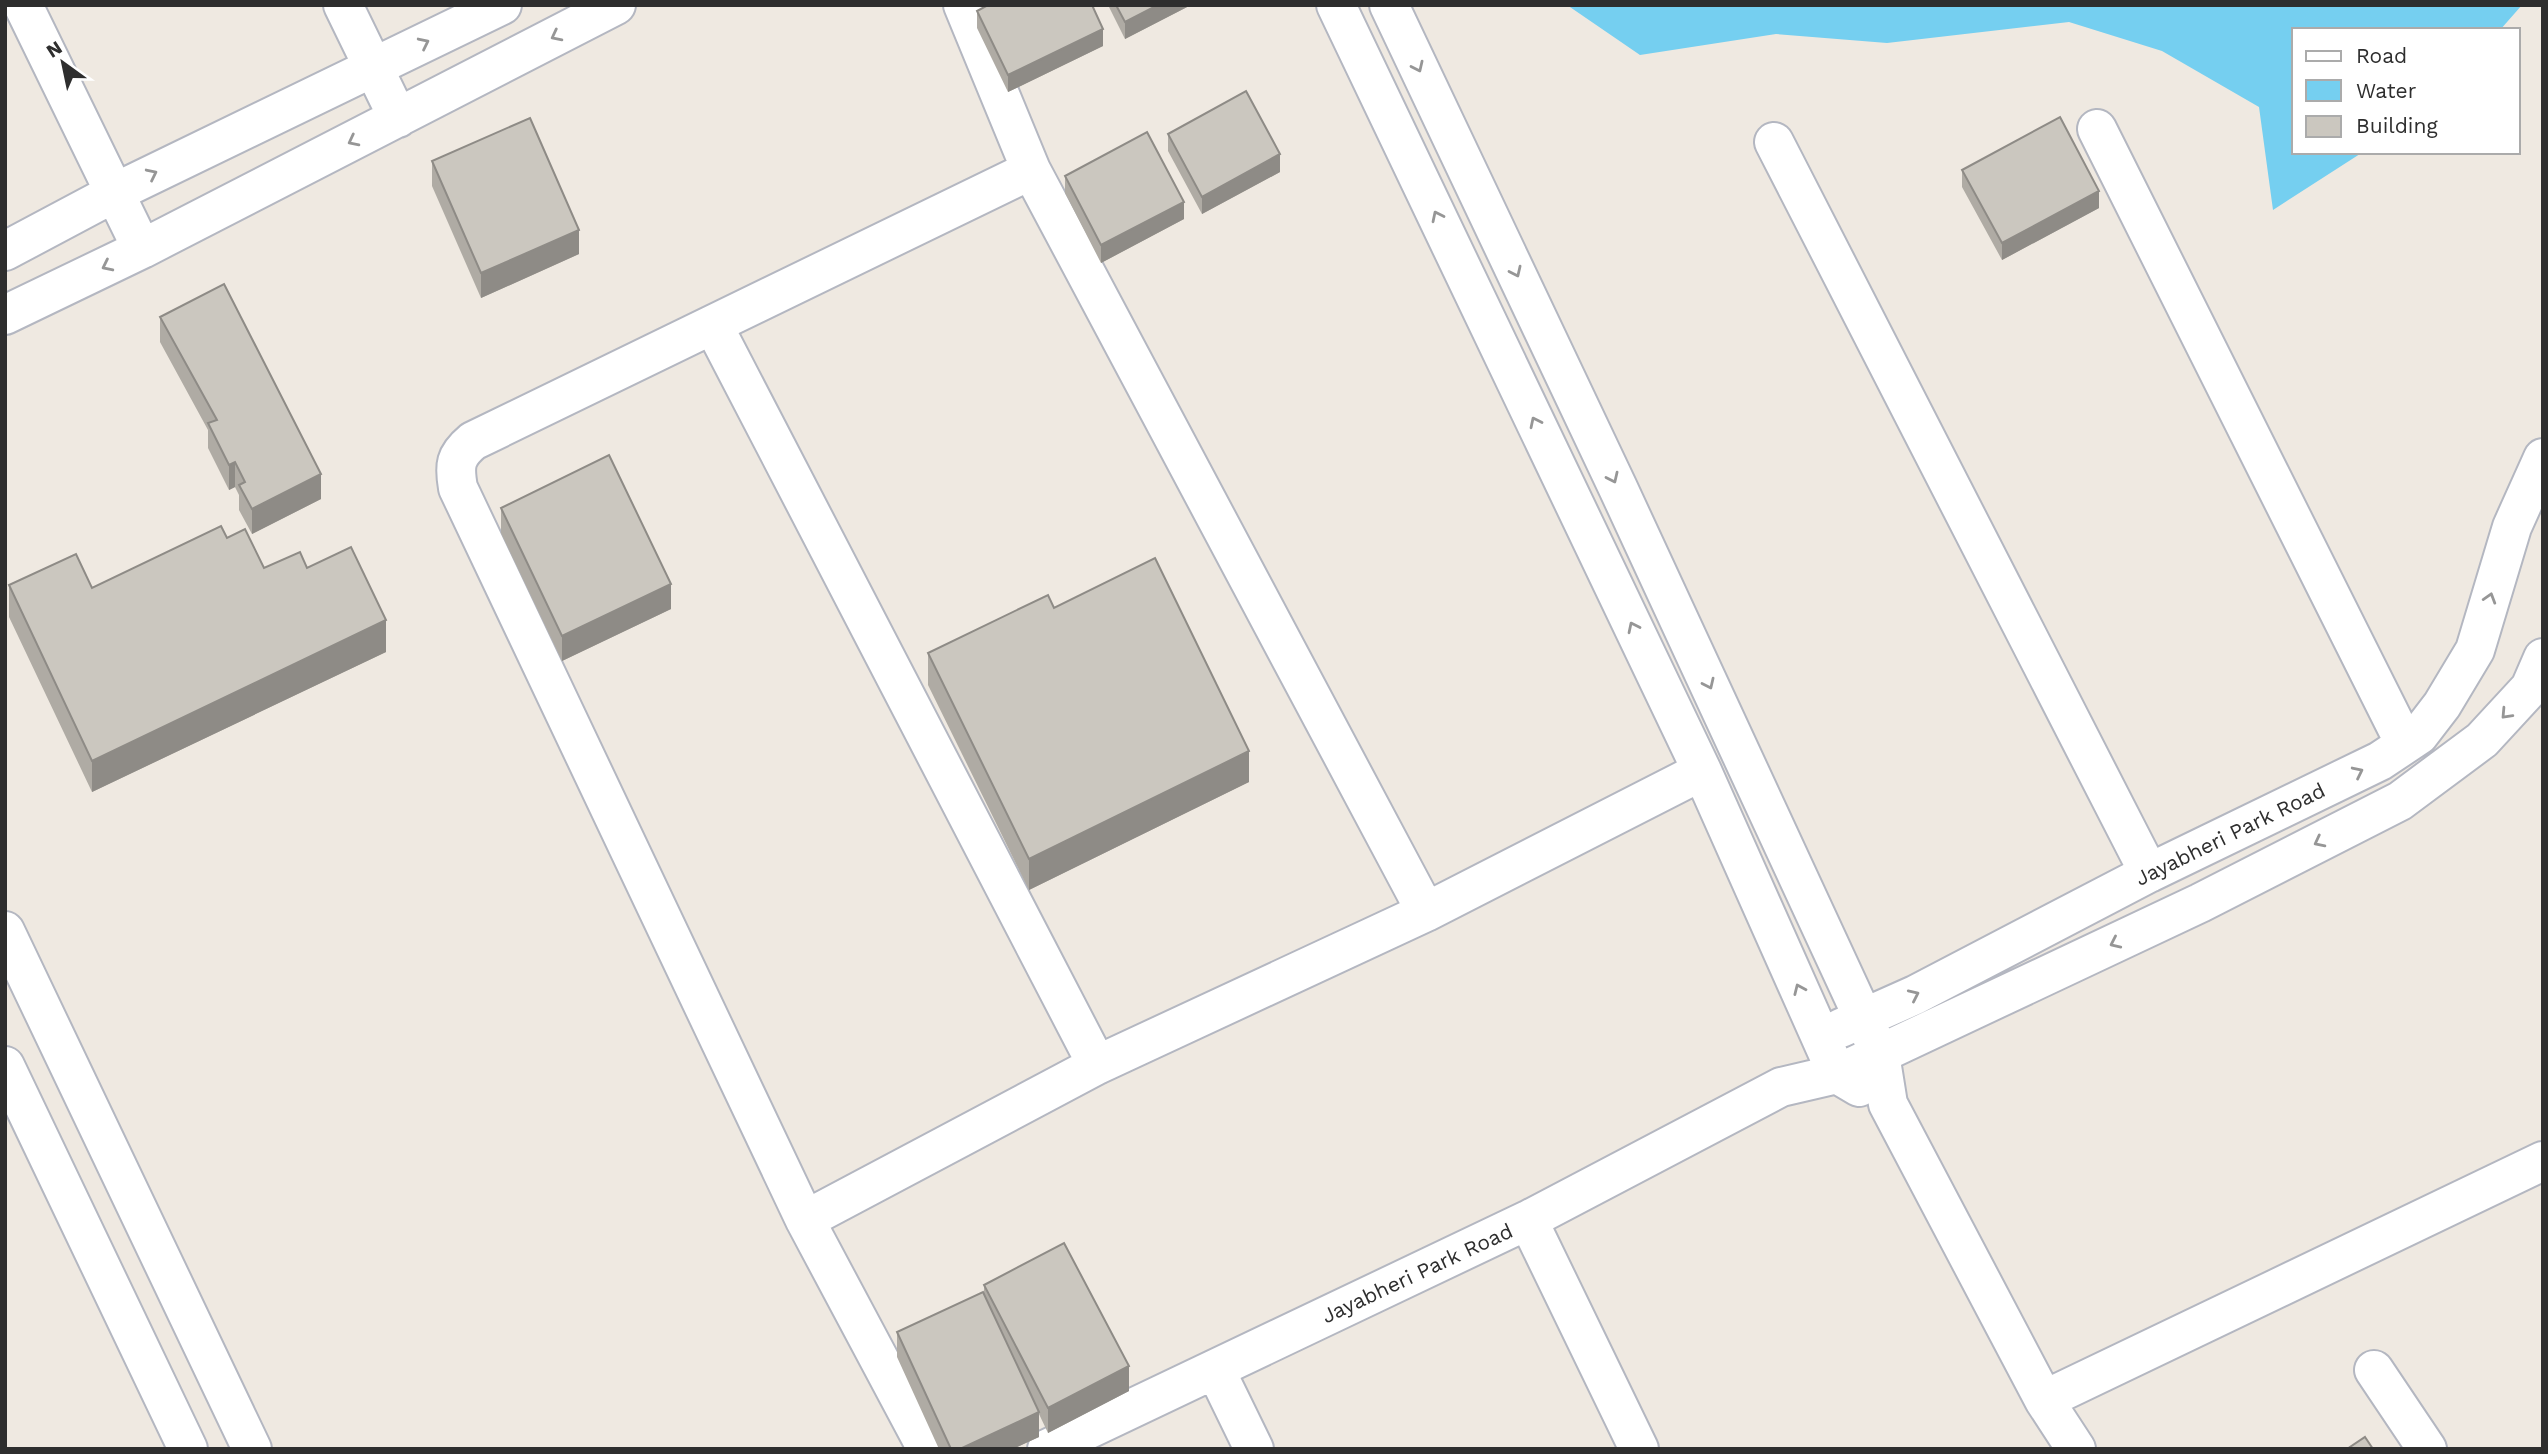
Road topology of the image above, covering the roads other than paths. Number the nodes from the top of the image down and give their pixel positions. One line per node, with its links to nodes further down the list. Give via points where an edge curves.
1 (23, 5): 13 (street)
2 (343, 5): 8 (street)
3 (502, 5): 8 (street, one-way to 3)
4 (616, 5): 9 (street, one-way to 9)
5 (963, 5): 12 (street)
6 (1336, 5): 21 (street, one-way to 6)
7 (1389, 5): 25 (street, one-way to 25)
8 (373, 68): 9 (street); 13 (street, one-way to 8)
9 (398, 118): 14 (street, one-way to 14)
10 (2096, 129): 20 (street)
11 (1774, 142): 22 (street)
12 (1031, 170): 17 (street); 23 (street)
13 (116, 192): 14 (street); 15 (street)
14 (142, 249): 16 (street, one-way to 16)
15 (5, 251)
16 (5, 315)
17 (713, 325): 28 (street); 34 (street, via 472,441 459,452 455,473 458,488)
18 (2543, 458): 20 (street, Jayabheri Park Road, one-way to 18, via 2419,735 2442,705 2475,650 2512,527)
19 (2543, 659): 27 (street, Jayabheri Park Road, one-way to 27, via 2530,688 2482,740 2400,802 2200,903)
20 (2405, 744): 22 (street, Jayabheri Park Road, one-way to 20, via 2380,761)
21 (1702, 771): 23 (street); 26 (street, one-way to 21)
22 (2149, 873): 25 (street, Jayabheri Park Road, one-way to 22)
23 (1426, 912): 28 (street)
24 (5, 931): 40 (street)
25 (1863, 1018): 26 (street, Jayabheri Park Road); 27 (street)
26 (1821, 1037): 30 (street); 31 (street, Jayabheri Park Road)
27 (1880, 1054): 30 (street, Jayabheri Park Road); 32 (street)
28 (1097, 1065): 34 (street)
29 (5, 1066): 39 (street)
30 (1837, 1074): 31 (street, Jayabheri Park Road); 32 (street)
31 (1781, 1087): 35 (street, Jayabheri Park Road)
32 (1888, 1104): 38 (street)
33 (2543, 1161): 38 (street)
34 (804, 1220): 41 (street)
35 (1528, 1220): 36 (street, Jayabheri Park Road); 44 (street)
36 (1215, 1369): 42 (street, Jayabheri Park Road); 43 (street)
37 (2374, 1370): 46 (street)
38 (2044, 1400): 45 (street)
39 (188, 1449)
40 (252, 1449)
41 (927, 1449)
42 (1047, 1449)
43 (1254, 1449)
44 (1639, 1449)
45 (2076, 1449)
46 (2427, 1449)

